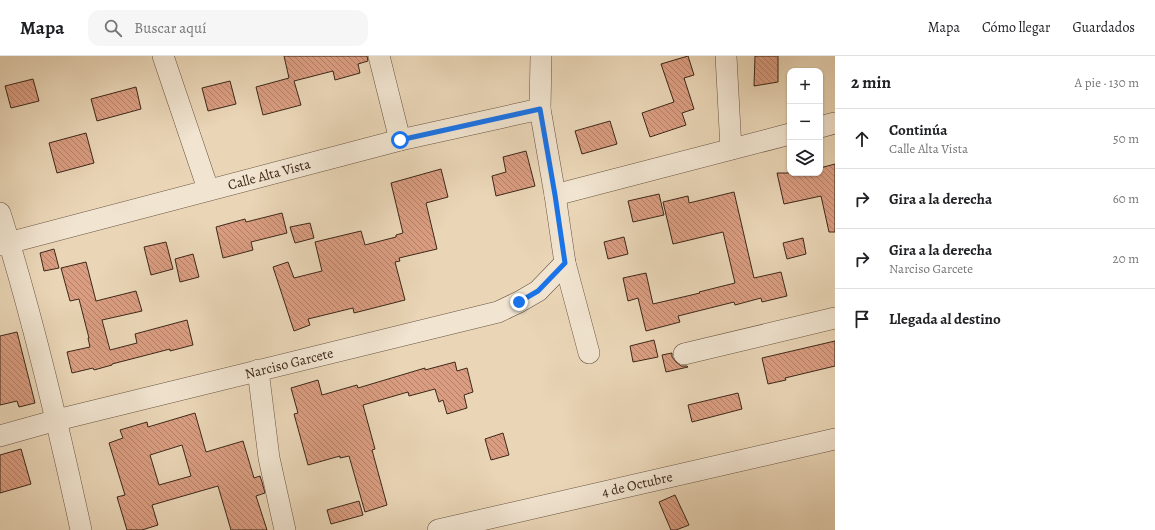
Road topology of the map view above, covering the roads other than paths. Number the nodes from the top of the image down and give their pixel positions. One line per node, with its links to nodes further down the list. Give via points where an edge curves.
1 (163, 56): 11 (street)
2 (379, 56): 9 (street)
3 (541, 56): 5 (street)
4 (726, 56): 10 (street)
5 (540, 109): 9 (street, Calle Alta Vista); 12 (street)
6 (835, 123): 7 (street)
7 (823, 126)
8 (787, 135): 10 (street)
9 (400, 140): 11 (street, Calle Alta Vista)
10 (731, 149): 12 (street)
11 (208, 189): 14 (street, Calle Alta Vista)
12 (555, 195): 15 (street)
13 (0, 213): 14 (street)
14 (5, 244): 20 (street)
15 (565, 263): 17 (street); 19 (street, Narciso Garcete, via 538,291 498,312)
16 (835, 318): 18 (street)
17 (589, 353)
18 (684, 354)
19 (258, 370): 20 (street, Narciso Garcete); 24 (street, via 269,458)
20 (57, 420): 21 (street, Narciso Garcete); 23 (street)
21 (0, 436)
22 (835, 439): 25 (street, 4 de Octubre)
23 (81, 530)
24 (285, 530)
25 (438, 530)

